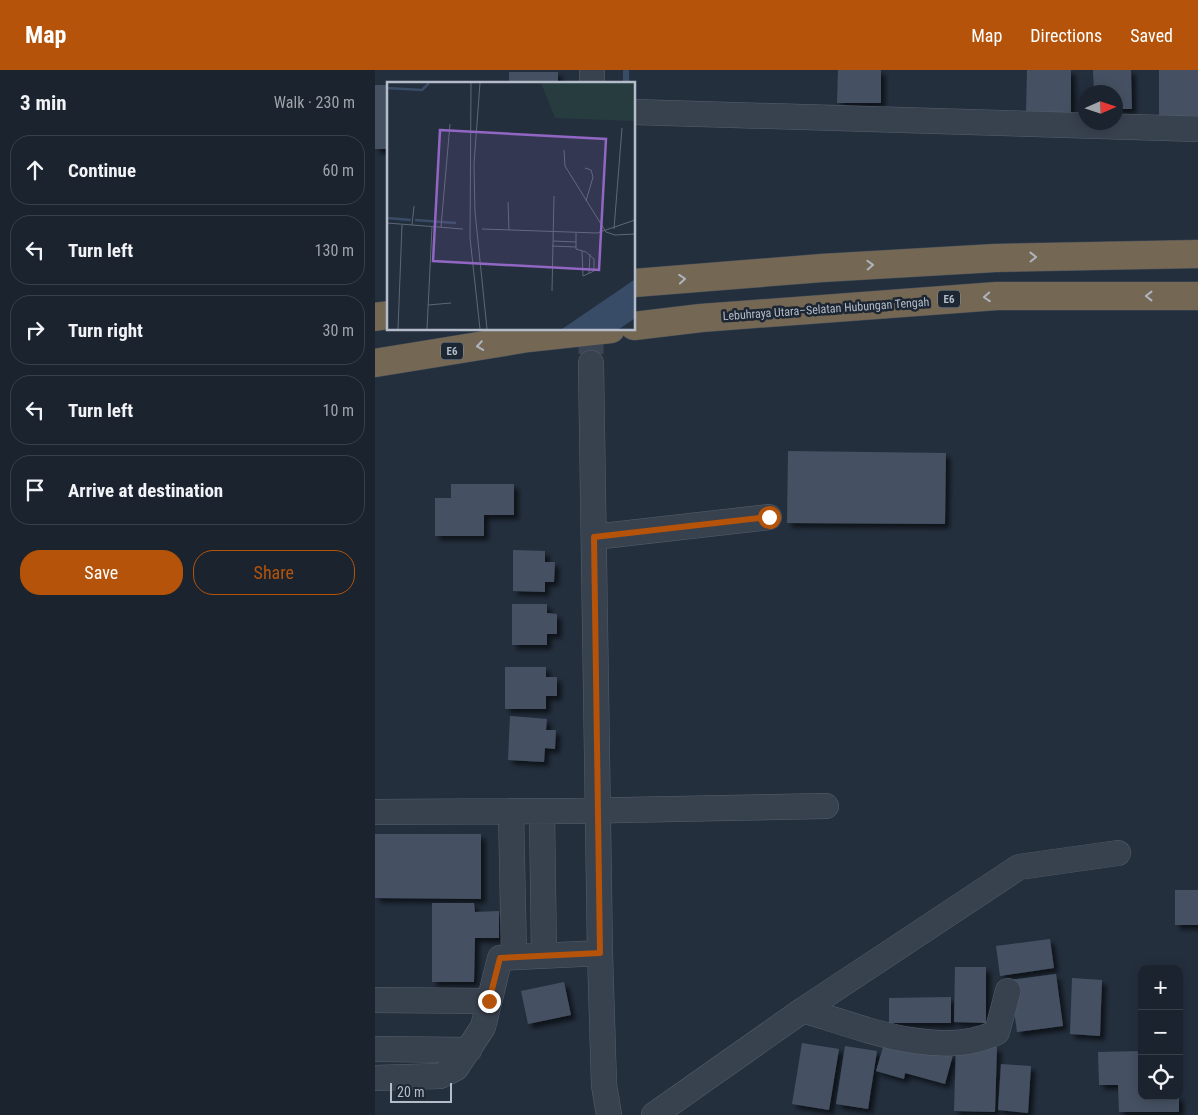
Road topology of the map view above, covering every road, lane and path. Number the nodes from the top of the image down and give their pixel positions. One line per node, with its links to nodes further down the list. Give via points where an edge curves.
1 (638, 112): 2 (street)
2 (1198, 129)
3 (1198, 254): 4 (highway, one-way to 3, via 995,258)
4 (635, 283)
5 (1198, 296): 6 (highway, Lebuhraya Utara–Selatan Hubungan Tengah / E6, one-way to 6, via 997,296)
6 (635, 326)
7 (602, 330): 8 (highway, E6, one-way to 8, via 528,338)
8 (375, 363)
9 (591, 363): 11 (street)
10 (769, 517): 11 (street)
11 (594, 537): 13 (street)
12 (826, 806): 13 (street)
13 (597, 810): 16 (street); 18 (street)
14 (375, 812): 15 (street)
15 (511, 812): 16 (street); 20 (street)
16 (542, 812): 19 (street)
17 (1118, 853): 24 (street, via 1019,867)
18 (600, 953): 19 (street); 28 (street, via 604,1085)
19 (544, 956): 20 (street)
20 (515, 957): 23 (street, via 500,958)
21 (1008, 991): 24 (street, via 997,1032 986,1038 955,1043 902,1039)
22 (375, 1000): 23 (street)
23 (489, 1001): 26 (street, via 483,1027)
24 (803, 1010): 29 (street)
25 (375, 1049): 26 (street)
26 (469, 1050): 27 (street, via 456,1068 439,1076)
27 (375, 1078)
28 (609, 1115)
29 (654, 1115)

